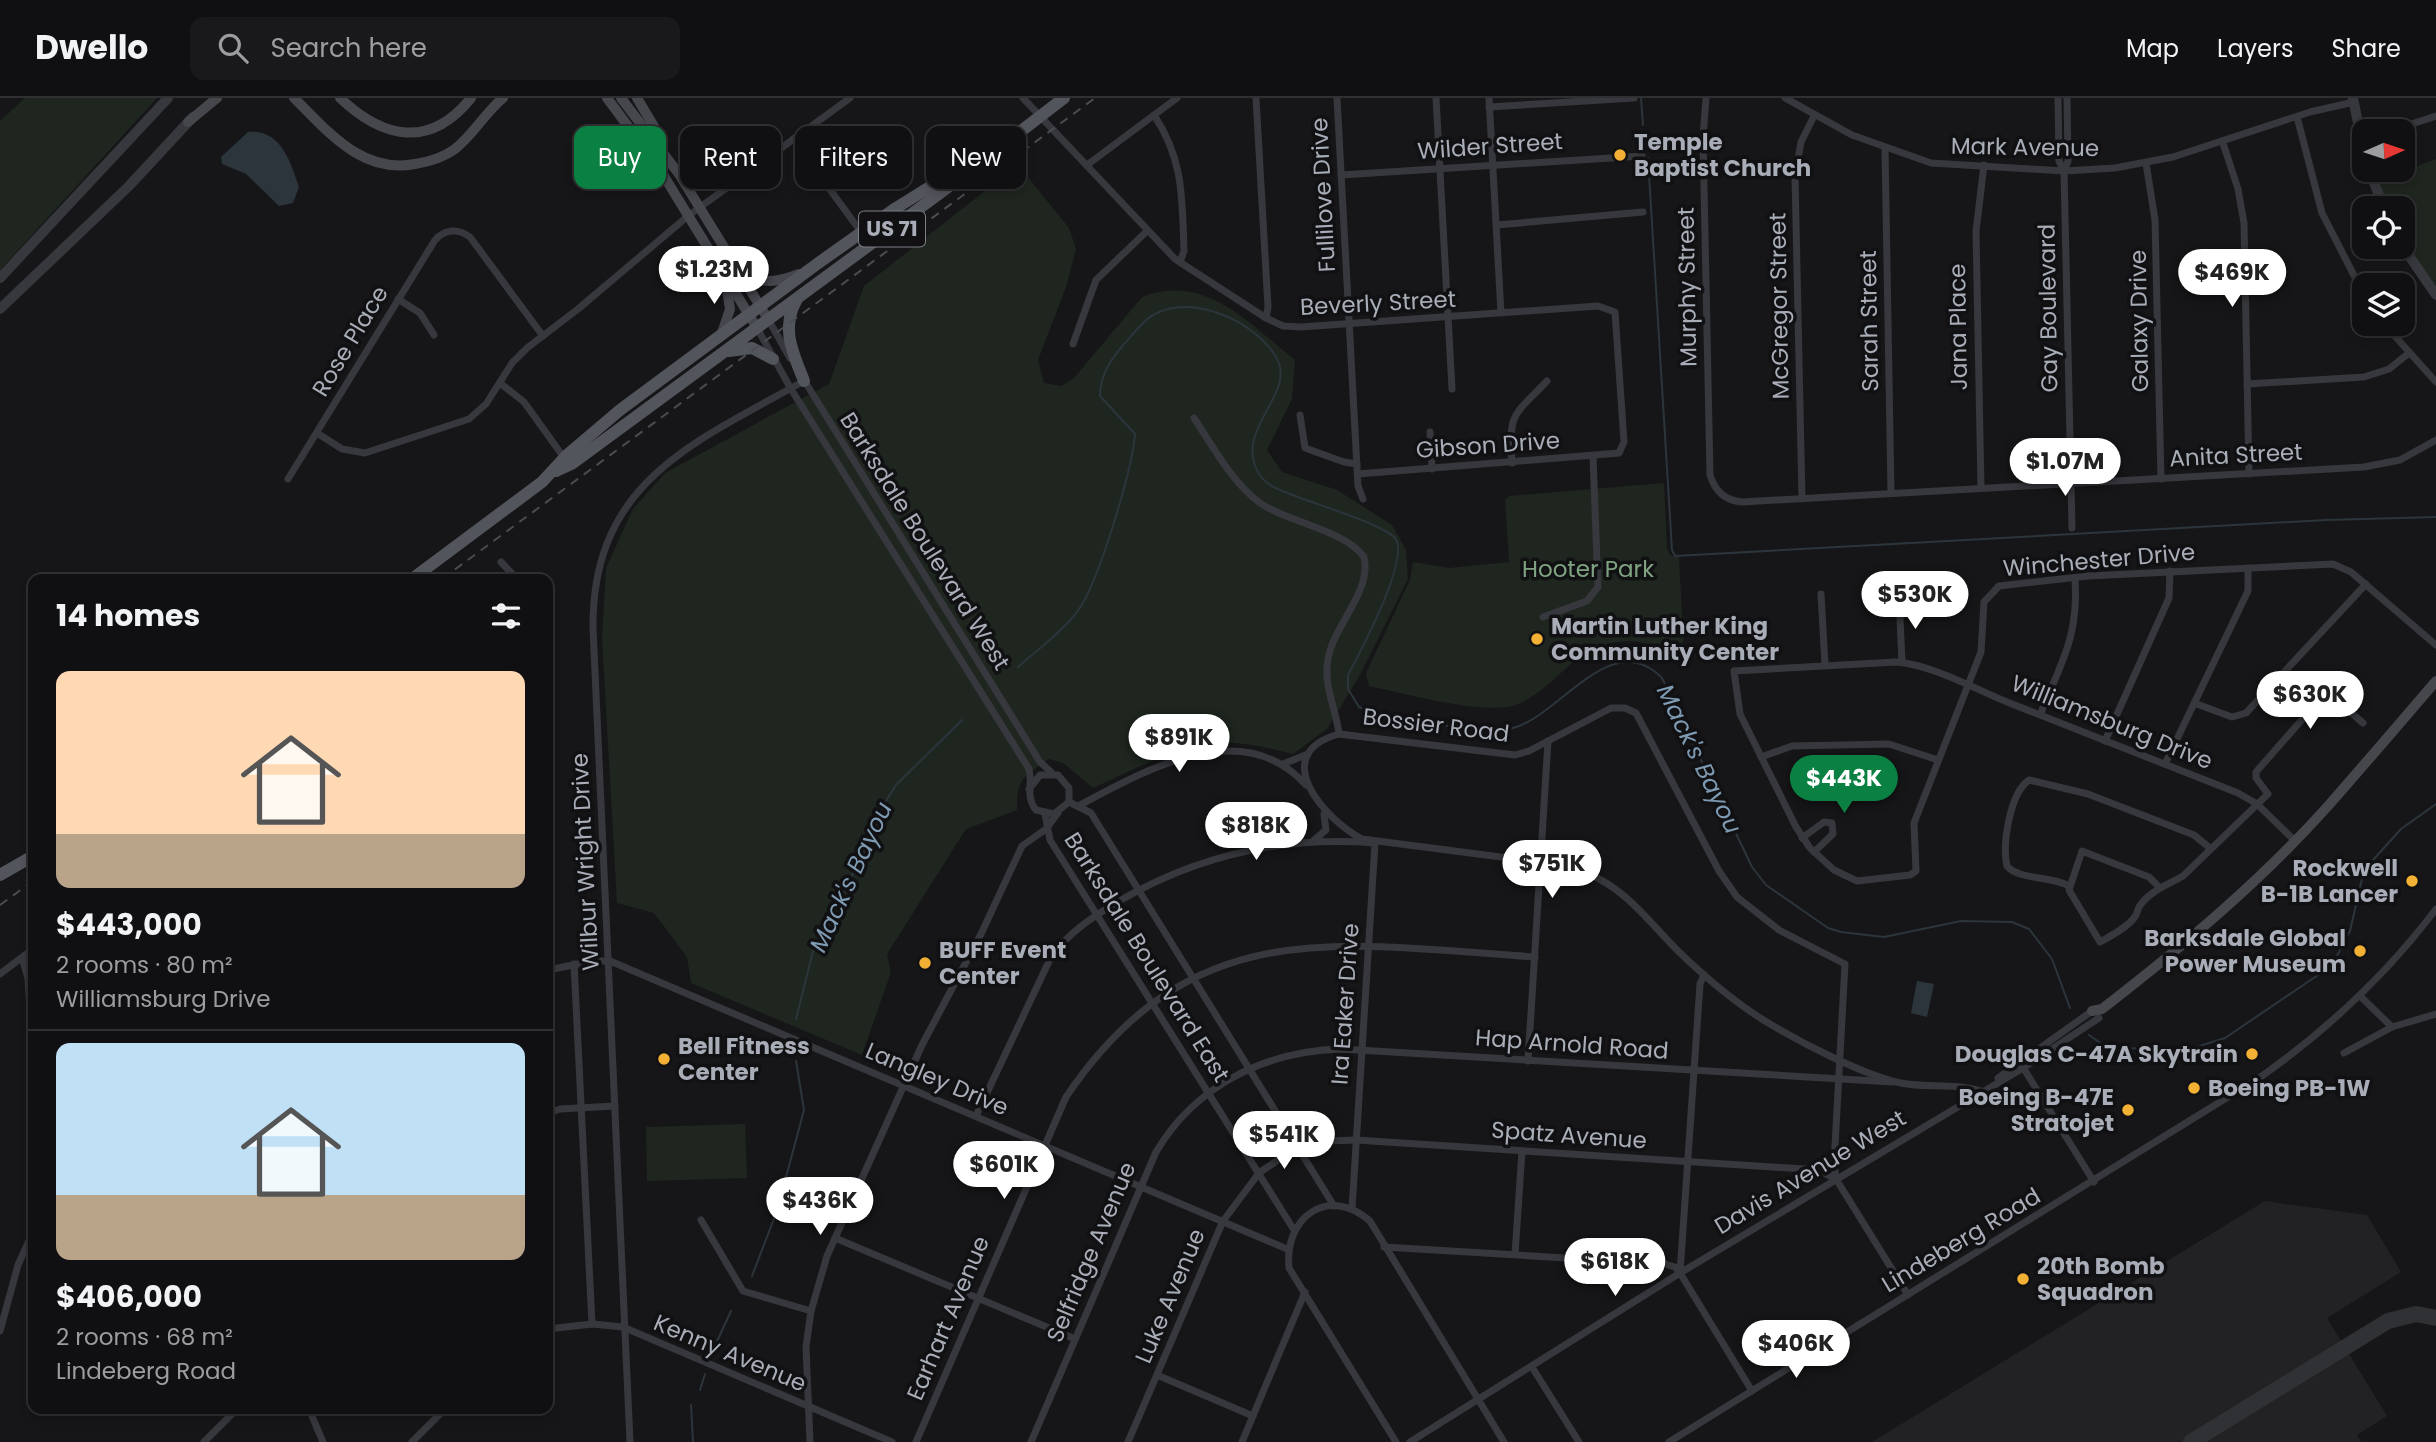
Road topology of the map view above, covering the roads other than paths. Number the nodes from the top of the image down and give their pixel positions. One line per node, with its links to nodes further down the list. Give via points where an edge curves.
1 (167, 98): 61 (street)
2 (211, 98): 31 (street)
3 (217, 98): 31 (main road)
4 (294, 98): 7 (main road, via 353,153 397,167 432,160 454,149)
5 (340, 98): 6 (main road, via 374,126 417,132 445,123)
6 (471, 98)
7 (503, 98)
8 (637, 98): 44 (main road)
9 (1023, 98): 25 (street, Beverly Street)
10 (1065, 98): 25 (main road, US 71)
11 (1177, 98): 26 (street)
12 (1256, 98): 69 (street)
13 (1337, 98): 45 (street, Fullilove Drive)
14 (1436, 98): 42 (street)
15 (1489, 98): 24 (street)
16 (1634, 98): 24 (street)
17 (1706, 98): 104 (street, Murphy Street)
18 (1785, 98): 27 (street, Mark Avenue)
19 (2058, 98): 43 (street, Gay Boulevard, via 2059,161)
20 (2067, 98): 43 (street, Gay Boulevard, via 2068,161)
21 (611, 99): 44 (main road); 50 (main road)
22 (846, 99): 34 (street)
23 (2354, 100): 29 (street, Mark Avenue); 30 (street)
24 (1489, 107): 41 (street)
25 (1041, 116): 33 (main road, US 71); 39 (street, Beverly Street)
26 (1154, 116): 39 (street); 56 (street, via 1168,136 1178,165 1184,251)
27 (1814, 116): 36 (street, Mark Avenue); 111 (street, McGregor Street, via 1796,164)
28 (2436, 116): 32 (street)
29 (2297, 117): 35 (street, Mark Avenue); 59 (street, via 2322,213)
30 (2358, 119)
31 (188, 122): 66 (street, via 99,216)
32 (2415, 123)
33 (1026, 126)
34 (793, 139): 48 (street); 53 (street)
35 (2223, 143): 38 (street, Mark Avenue); 86 (street, via 2244,223)
36 (1885, 149): 40 (street, Mark Avenue, via 1938,165); 109 (street, Sarah Street)
37 (1642, 156): 41 (street, Wilder Street)
38 (2146, 163): 43 (street, Mark Avenue); 105 (street, Galaxy Drive, via 2155,220)
39 (1087, 165): 52 (street, Beverly Street)
40 (1984, 165): 43 (street, Mark Avenue); 108 (street, Jana Place, via 1976,231)
41 (1493, 166): 42 (street, Wilder Street); 51 (street)
42 (1439, 169): 45 (street, Wilder Street); 70 (street)
43 (2064, 171): 107 (street, Gay Boulevard)
44 (679, 174): 48 (main road)
45 (1341, 175): 72 (street, Fullilove Drive)
46 (928, 189): 53 (main road, US 71)
47 (946, 189): 54 (main road, US 71)
48 (700, 207): 50 (street); 57 (main road)
49 (1643, 212): 51 (street)
50 (688, 216): 60 (main road); 75 (street)
51 (1496, 225): 67 (street)
52 (1147, 231): 56 (street, Beverly Street); 78 (street, via 1097,280)
53 (861, 232): 54 (main road); 58 (main road, US 71)
54 (870, 244): 63 (main road, US 71)
55 (2411, 259): 62 (street)
56 (1180, 262): 69 (street, Beverly Street)
57 (734, 264): 58 (main road, via 768,282); 65 (main road)
58 (808, 271): 65 (main road, US 71)
59 (2353, 273)
60 (725, 277): 68 (main road); 76 (main road, via 730,309)
61 (0, 278)
62 (2436, 295)
63 (797, 297): 71 (main road, US 71); 82 (main road, via 788,332)
64 (398, 299): 74 (street, via 420,313); 75 (street, Rose Place, via 435,240 452,231 470,237); 94 (street, Rose Place)
65 (760, 306): 68 (main road, US 71); 71 (main road)
66 (0, 309)
67 (1501, 313): 70 (street, Beverly Street); 96 (street, Beverly Street, via 1598,306 1613,309 1618,321 1625,442)
68 (749, 315): 73 (main road); 76 (main road, US 71)
69 (1265, 318): 72 (street, Beverly Street, via 1289,327)
70 (1448, 318): 72 (street, Beverly Street); 88 (street)
71 (768, 319): 73 (main road, US 71); 82 (street, Barksdale Boulevard West)
72 (1349, 323): 100 (street, Fullilove Drive)
73 (757, 328): 79 (main road, US 71); 81 (street)
74 (434, 335)
75 (543, 336): 85 (street, via 516,358)
76 (721, 336): 89 (main road, US 71)
77 (2394, 336): 80 (street)
78 (1073, 344)
79 (722, 353): 81 (main road, via 748,347); 90 (main road, US 71)
80 (2409, 353): 84 (street); 86 (street, via 2389,369 2364,377)
81 (774, 359): 87 (street)
82 (804, 381): 87 (street, Wilbur Wright Drive); 139 (street, Barksdale Boulevard West, via 1035,754 1045,768)
83 (1547, 382): 99 (street, via 1511,421)
84 (2436, 382)
85 (500, 383): 94 (street, via 470,419 380,450 350,452); 98 (street, via 524,401)
86 (2248, 384): 103 (street)
87 (791, 389): 141 (street, via 1029,769); 170 (street, Wilbur Wright Drive, via 653,473 618,518 600,560 593,628)
88 (1452, 389)
89 (646, 390): 90 (main road); 98 (main road, US 71)
90 (655, 402): 98 (main road, US 71)
91 (1300, 415): 100 (street, via 1305,448)
92 (1194, 418): 131 (street, Bossier Road, via 1236,479 1262,505 1352,546 1364,557 1364,578 1340,622 1328,657 1327,682)
93 (1430, 432): 101 (street)
94 (317, 433): 106 (street, Rose Place)
95 (2436, 440): 103 (street, Anita Street, via 2379,466)
96 (1621, 452): 97 (street, Gibson Drive)
97 (1592, 457): 99 (street, Gibson Drive); 122 (street, via 1598,587 1587,601)
98 (567, 461): 116 (main road, US 71)
99 (1512, 463): 101 (street, Gibson Drive)
100 (1357, 464): 102 (street, Fullilove Drive)
101 (1432, 469): 102 (street, Gibson Drive)
102 (1358, 474): 110 (street, Fullilove Drive)
103 (2249, 474): 105 (street, Anita Street)
104 (1710, 475): 111 (street, Anita Street, via 1717,490 1736,501)
105 (2161, 479): 107 (street, Anita Street)
106 (288, 480)
107 (2071, 484): 108 (street, Anita Street); 112 (street, Gay Boulevard)
108 (1981, 488): 109 (street, Anita Street)
109 (1891, 493): 111 (street, Anita Street)
110 (1363, 499)
111 (1802, 499)
112 (2072, 528)
113 (502, 562): 117 (street)
114 (2248, 568): 115 (street, Winchester Drive); 119 (street, Winchester Drive, via 2333,564); 128 (street, via 2248,591)
115 (2171, 571): 118 (street, Winchester Drive); 133 (street, via 2169,598)
116 (419, 574)
117 (513, 574)
118 (2075, 579): 127 (street, Winchester Drive, via 2010,583 1991,592 1983,606 1983,645); 129 (street, via 2074,632)
119 (2366, 584): 123 (street, Winchester Drive); 128 (street, via 2246,713 2232,717)
120 (1821, 594): 125 (street)
121 (1905, 595): 124 (street, via 1900,618)
122 (1544, 617)
123 (2436, 645)
124 (1902, 663): 125 (street, Williamsburg Drive); 127 (street, Williamsburg Drive)
125 (1825, 665): 135 (street, Williamsburg Drive, via 1734,671 1740,714)
126 (2436, 681): 151 (main road)
127 (1968, 686): 129 (street, Williamsburg Drive); 136 (street, Winchester Drive)
128 (2194, 703): 138 (street)
129 (2040, 715): 133 (street, Williamsburg Drive)
130 (2363, 723): 143 (street, via 2333,697 2321,698 2256,772 2268,794)
131 (1339, 734): 132 (street, Bossier Road, via 1500,756 1520,754); 134 (street)
132 (1548, 741): 157 (street); 184 (street, Bossier Road, via 1611,708 1636,713 1737,897 1779,930 1843,961 1847,969)
133 (2105, 741): 138 (street, Williamsburg Drive)
134 (1312, 751): 137 (street); 140 (street, via 1305,769)
135 (1761, 757): 136 (street, via 1797,745 1889,744); 149 (street, Williamsburg Drive)
136 (1938, 760): 158 (street, Winchester Drive, via 1912,828)
137 (1283, 764): 140 (street); 144 (street, via 1246,751 1199,754 1134,776)
138 (2165, 764): 143 (street, Williamsburg Drive)
139 (1058, 775): 141 (street, via 1040,775); 142 (street, via 1069,788)
140 (1307, 786): 145 (street)
141 (1029, 789): 147 (street, via 1030,802)
142 (1069, 802): 144 (street); 146 (street)
143 (2257, 804): 151 (street, Williamsburg Drive); 153 (street)
144 (1080, 805): 163 (street, via 1091,813)
145 (1321, 807): 150 (street, via 1327,826); 152 (street, via 1349,832)
146 (1058, 813): 147 (street); 148 (street)
147 (1045, 814): 148 (street, Barksdale Boulevard East)
148 (1046, 829): 165 (street, Barksdale Boulevard East); 191 (street, via 1022,846)
149 (1802, 838): 154 (street, Williamsburg Drive); 154 (street, via 1824,822 1832,823 1833,834)
150 (1313, 841): 152 (street); 163 (street, via 1221,856)
151 (2295, 841): 179 (main road, via 2213,919)
152 (1375, 843): 157 (street); 166 (street, Ira Eaker Drive)
153 (2211, 849): 161 (street, via 2194,835 2088,794 2029,780 2005,832 2007,866 2013,872 2053,878); 162 (street, via 2183,876)
154 (1814, 852): 158 (street, Williamsburg Drive, via 1841,875 1857,881)
155 (28, 860): 159 (main road)
156 (28, 860): 160 (main road)
157 (1541, 862): 168 (street); 174 (street, via 1585,871 1626,895)
158 (1916, 871)
159 (0, 875)
160 (0, 885)
161 (2069, 886): 162 (street, via 2082,850 2149,877); 162 (street, via 2100,942 2132,919)
162 (2160, 888)
163 (1139, 890): 165 (street); 176 (street)
164 (2436, 909): 177 (street, Lindeberg Road)
165 (1097, 914): 178 (street, Barksdale Boulevard East); 197 (street, via 1067,936 1051,957)
166 (1368, 946): 168 (street, Earhart Avenue); 176 (street, Earhart Avenue, via 1271,951); 182 (street, Ira Eaker Drive)
167 (28, 954): 169 (street)
168 (1535, 957): 185 (street)
169 (22, 958): 173 (street); 175 (street)
170 (610, 961): 171 (street); 191 (street, Langley Drive); 194 (street, Wilbur Wright Drive)
171 (574, 964): 172 (street); 195 (street)
172 (553, 969)
173 (0, 974)
174 (1704, 975): 184 (street, via 1770,1024); 188 (street)
175 (28, 978)
176 (1193, 979): 178 (street, Earhart Avenue); 187 (street)
177 (2360, 996): 181 (street); 205 (street, Lindeberg Road, via 2262,1076)
178 (1153, 1004): 193 (street, Barksdale Boulevard East); 199 (street, Earhart Avenue, via 1117,1034 1082,1073)
179 (2097, 1013): 186 (street, Davis Avenue West)
180 (2436, 1014): 181 (street)
181 (2392, 1027): 183 (street)
182 (1361, 1050): 185 (street, Hap Arnold Road); 187 (street, Hap Arnold Road, via 1304,1052); 198 (street, Ira Eaker Drive)
183 (2344, 1053)
184 (1841, 1059): 189 (street); 190 (street)
185 (1528, 1061): 188 (street, Hap Arnold Road)
186 (2021, 1064): 192 (street, Davis Avenue West); 205 (street)
187 (1248, 1068): 193 (street, Selfridge Avenue); 200 (street)
188 (1694, 1072): 189 (street, Hap Arnold Road); 202 (street)
189 (1839, 1081): 190 (street, Hap Arnold Road); 204 (street)
190 (1896, 1082): 192 (street)
191 (903, 1086): 197 (street, Langley Drive); 212 (street)
192 (1981, 1091): 204 (street, Davis Avenue West)
193 (1209, 1093): 203 (street, Barksdale Boulevard East); 206 (street, Selfridge Avenue, via 1170,1129)
194 (615, 1106): 195 (street); 224 (street, Wilbur Wright Drive)
195 (580, 1107): 196 (street); 223 (street)
196 (553, 1112)
197 (976, 1116): 199 (street, Langley Drive)
198 (1356, 1140): 200 (street, Spatz Avenue); 201 (street, Spatz Avenue); 208 (street, Ira Eaker Drive)
199 (1043, 1146): 206 (street, Langley Drive); 220 (street, Earhart Avenue)
200 (1297, 1147): 203 (street, Luke Avenue); 207 (street)
201 (1522, 1151): 202 (street, Spatz Avenue); 216 (street)
202 (1688, 1161): 204 (street, Spatz Avenue, via 1819,1170); 217 (street)
203 (1259, 1173): 210 (street, Luke Avenue); 211 (street, Barksdale Boulevard East)
204 (1836, 1179): 217 (street, Davis Avenue West); 219 (street)
205 (2094, 1182): 219 (street, Lindeberg Road)
206 (1139, 1186): 210 (street, Langley Drive); 227 (street, Selfridge Avenue)
207 (1336, 1207): 208 (street); 211 (street, via 1316,1209)
208 (1352, 1209): 214 (street, via 1370,1221)
209 (701, 1220): 221 (street, via 744,1291)
210 (1223, 1222): 215 (street, Langley Drive); 229 (street, Luke Avenue)
211 (1294, 1230): 215 (street)
212 (835, 1238): 220 (street); 221 (street)
213 (28, 1243): 222 (street)
214 (1384, 1247): 216 (street); 231 (street)
215 (1287, 1249): 218 (street, via 1289,1268)
216 (1515, 1254): 217 (street, via 1665,1264)
217 (1680, 1273): 228 (street, Davis Avenue West); 230 (street)
218 (1305, 1292): 236 (street); 247 (street)
219 (1908, 1295): 230 (street, Lindeberg Road)
220 (979, 1297): 227 (street); 243 (street, Earhart Avenue)
221 (811, 1311): 232 (street)
222 (1, 1317): 226 (street)
223 (592, 1324): 224 (street, Kenny Avenue); 225 (street, Kenny Avenue)
224 (623, 1326): 232 (street, Kenny Avenue); 240 (street, Wilbur Wright Drive)
225 (553, 1328)
226 (0, 1331)
227 (1075, 1339): 244 (street, Selfridge Avenue)
228 (1532, 1367): 231 (street, Davis Avenue West); 250 (street)
229 (1157, 1375): 236 (street); 245 (street, Luke Avenue)
230 (1752, 1391): 251 (street, Lindeberg Road)
231 (1478, 1400): 248 (street, Davis Avenue West); 249 (street)
232 (806, 1405): 241 (street); 242 (street, Kenny Avenue)
233 (232, 1414): 237 (street)
234 (311, 1414): 238 (street)
235 (440, 1414): 239 (street)
236 (1253, 1416): 246 (street)
237 (204, 1442)
238 (323, 1442)
239 (412, 1442)
240 (629, 1442)
241 (810, 1442)
242 (892, 1442)
243 (916, 1442)
244 (1031, 1442)
245 (1128, 1442)
246 (1242, 1442)
247 (1396, 1442)
248 (1410, 1442)
249 (1504, 1442)
250 (1579, 1442)
251 (1669, 1442)

